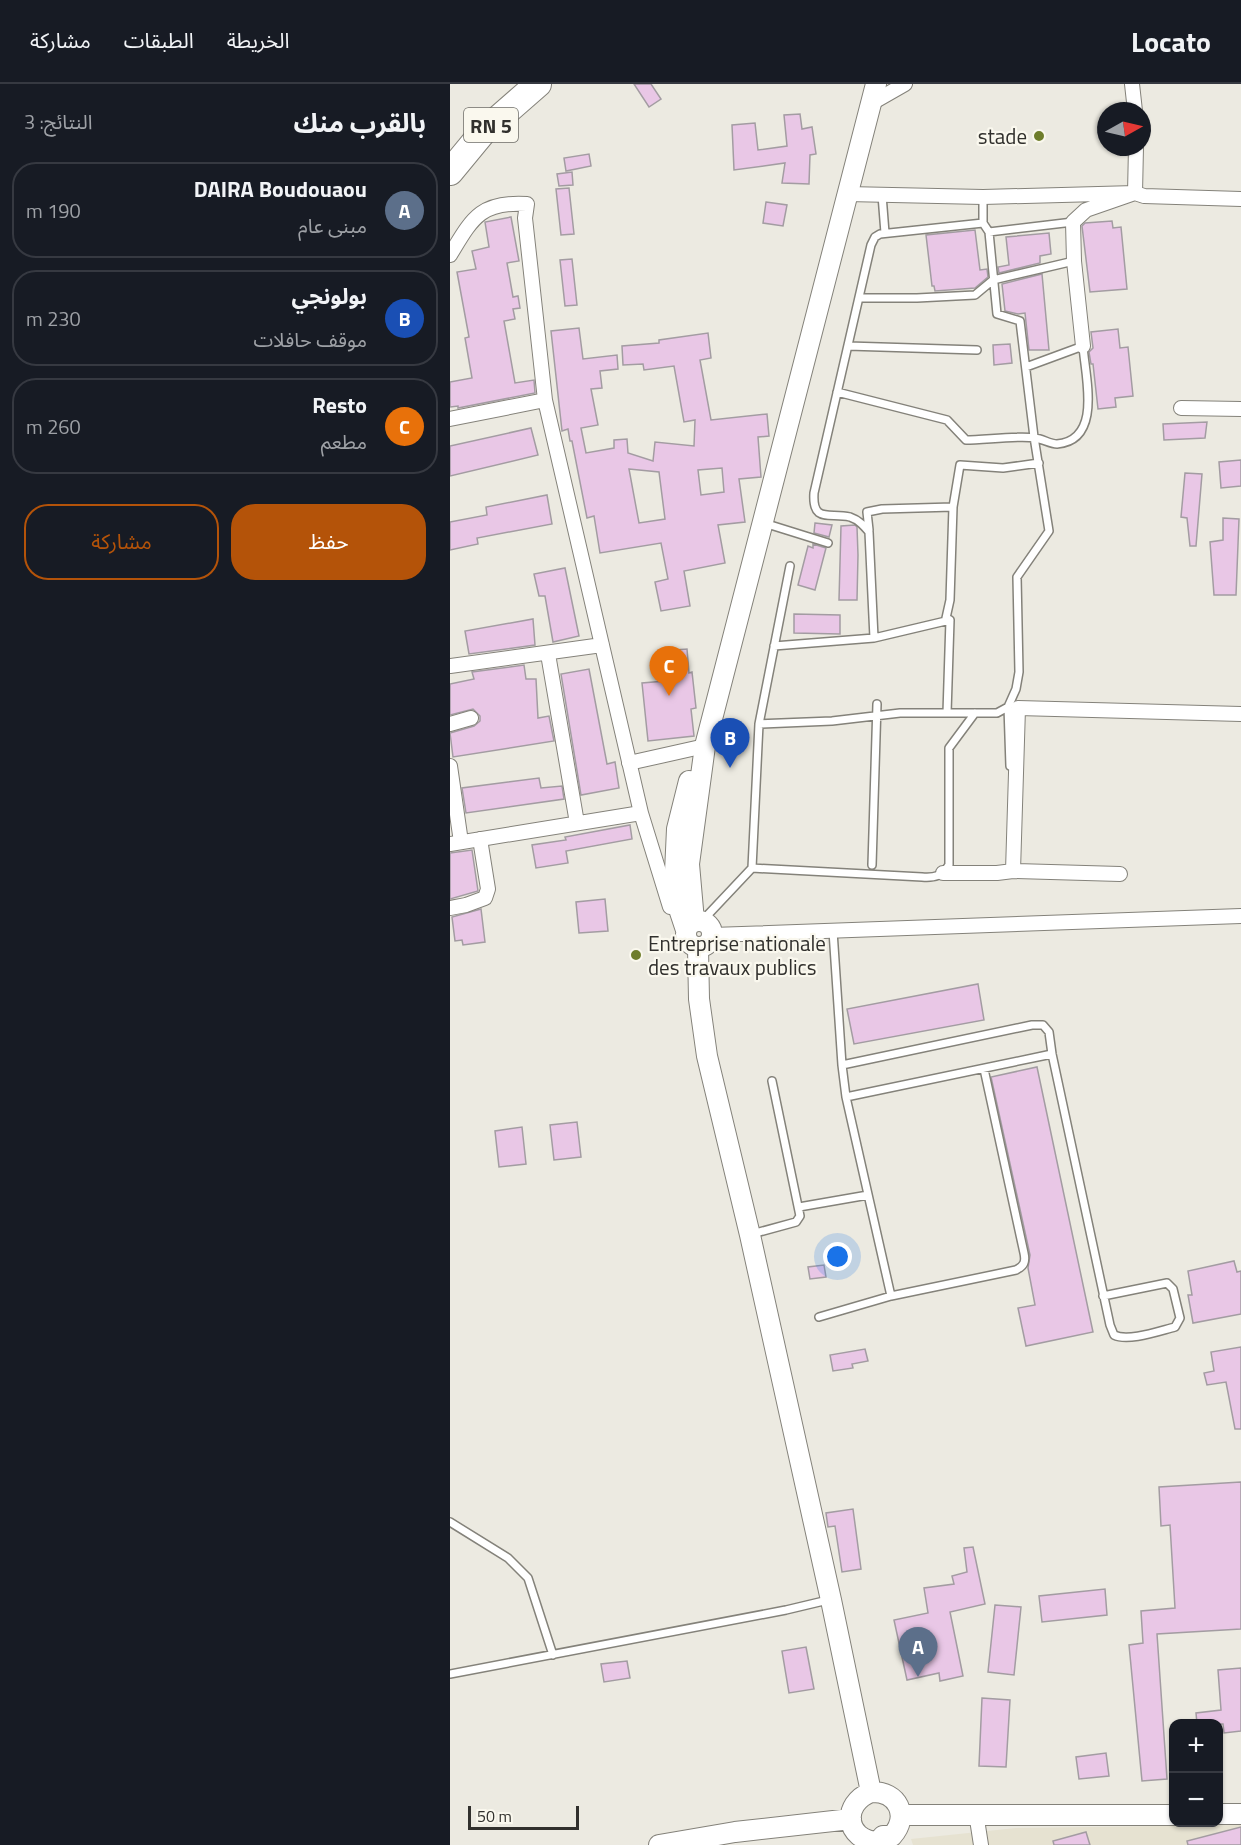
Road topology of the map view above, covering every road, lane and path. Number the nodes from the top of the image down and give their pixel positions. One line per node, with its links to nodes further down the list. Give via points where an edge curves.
1 (538, 84): 8 (highway, RN 5, via 483,132)
2 (876, 84): 6 (main road)
3 (905, 84): 6 (street)
4 (1132, 84): 5 (street)
5 (1134, 102)
6 (870, 104): 10 (main road)
7 (1136, 156): 9 (street)
8 (450, 172)
9 (1135, 193): 12 (street); 13 (street); 14 (street, via 1086,210)
10 (847, 194): 11 (street); 34 (main road)
11 (882, 195): 12 (street); 17 (lane)
12 (983, 197): 15 (lane)
13 (1241, 199)
14 (1073, 222): 16 (lane); 19 (street)
15 (983, 223): 16 (lane); 17 (lane)
16 (989, 232): 20 (lane)
17 (885, 233): 21 (lane, via 875,237 871,245)
18 (450, 255): 27 (street, via 470,222 481,213 501,206 527,204 525,218)
19 (1074, 261): 20 (lane); 23 (street)
20 (993, 280): 21 (lane, via 975,296); 25 (lane, via 997,314 1020,321)
21 (859, 298): 22 (lane)
22 (848, 346): 24 (lane); 26 (lane)
23 (1083, 346): 25 (lane); 31 (lane, via 1088,412 1085,427 1075,438 1055,444)
24 (977, 350)
25 (1026, 367): 31 (lane)
26 (837, 392): 31 (lane, via 947,420 966,440); 35 (lane, via 813,503 822,515 850,517)
27 (544, 400): 30 (street); 40 (street)
28 (1180, 408): 29 (street)
29 (1241, 409)
30 (450, 419)
31 (1034, 437): 32 (lane)
32 (1039, 463): 33 (lane, via 1003,468 960,465); 45 (lane, via 1049,531 1017,577 1019,672 1014,698)
33 (953, 507): 35 (lane, via 867,512); 38 (lane, via 946,618)
34 (764, 523): 36 (lane); 53 (main road)
35 (869, 532): 39 (lane)
36 (828, 543)
37 (790, 566): 41 (lane)
38 (950, 620): 39 (lane); 46 (lane)
39 (874, 638): 41 (lane)
40 (602, 645): 42 (street); 54 (street)
41 (774, 646): 52 (lane)
42 (548, 654): 43 (street); 57 (street)
43 (450, 666)
44 (877, 704): 49 (lane)
45 (1008, 707): 47 (lane, via 998,713); 62 (lane)
46 (947, 713): 47 (lane); 49 (lane)
47 (975, 713): 63 (lane, via 949,748 949,865)
48 (1241, 714): 62 (street, via 1018,708)
49 (878, 716): 52 (lane); 60 (lane)
50 (471, 718): 51 (street)
51 (450, 724)
52 (759, 724): 61 (lane)
53 (705, 746): 54 (street); 68 (main road, via 689,864)
54 (629, 763): 56 (street)
55 (450, 766): 59 (street)
56 (641, 813): 57 (street); 68 (street, via 669,906)
57 (578, 823): 58 (street)
58 (480, 839): 59 (street); 65 (street, via 488,889 485,898)
59 (455, 843)
60 (872, 865)
61 (752, 868): 63 (lane, via 921,878); 68 (lane)
62 (1013, 871): 63 (street); 64 (street)
63 (943, 873)
64 (1120, 874)
65 (450, 908)
66 (1241, 916): 67 (street)
67 (833, 931): 68 (street); 70 (lane)
68 (696, 932): 76 (main road, via 707,1056)
69 (1052, 1054): 70 (lane, via 1049,1032 1043,1025 1032,1025); 71 (lane); 78 (lane)
70 (842, 1065): 73 (lane)
71 (984, 1069): 73 (lane); 77 (lane, via 1026,1260 1016,1270)
72 (772, 1081): 75 (lane)
73 (846, 1097): 74 (lane)
74 (868, 1195): 75 (lane); 77 (lane)
75 (799, 1207): 76 (lane, via 796,1222)
76 (750, 1235): 81 (main road)
77 (891, 1296): 79 (lane)
78 (1103, 1296): 78 (lane, via 1110,1325 1119,1338 1175,1327 1180,1318 1173,1289 1167,1284)
79 (819, 1317)
80 (450, 1522): 82 (lane, via 508,1558 528,1578)
81 (831, 1599): 82 (lane); 84 (main road)
82 (553, 1654): 83 (lane)
83 (450, 1674)
84 (871, 1792): 88 (main road, via 894,1799); 90 (main road, via 856,1802)
85 (976, 1814): 88 (main road); 89 (main road); 93 (street)
86 (1223, 1814): 87 (main road)
87 (1241, 1814)
88 (901, 1815): 91 (main road, via 901,1823)
89 (1169, 1815)
90 (850, 1819): 91 (main road, via 862,1839); 92 (main road)
91 (884, 1840)
92 (659, 1845)
93 (981, 1845)

